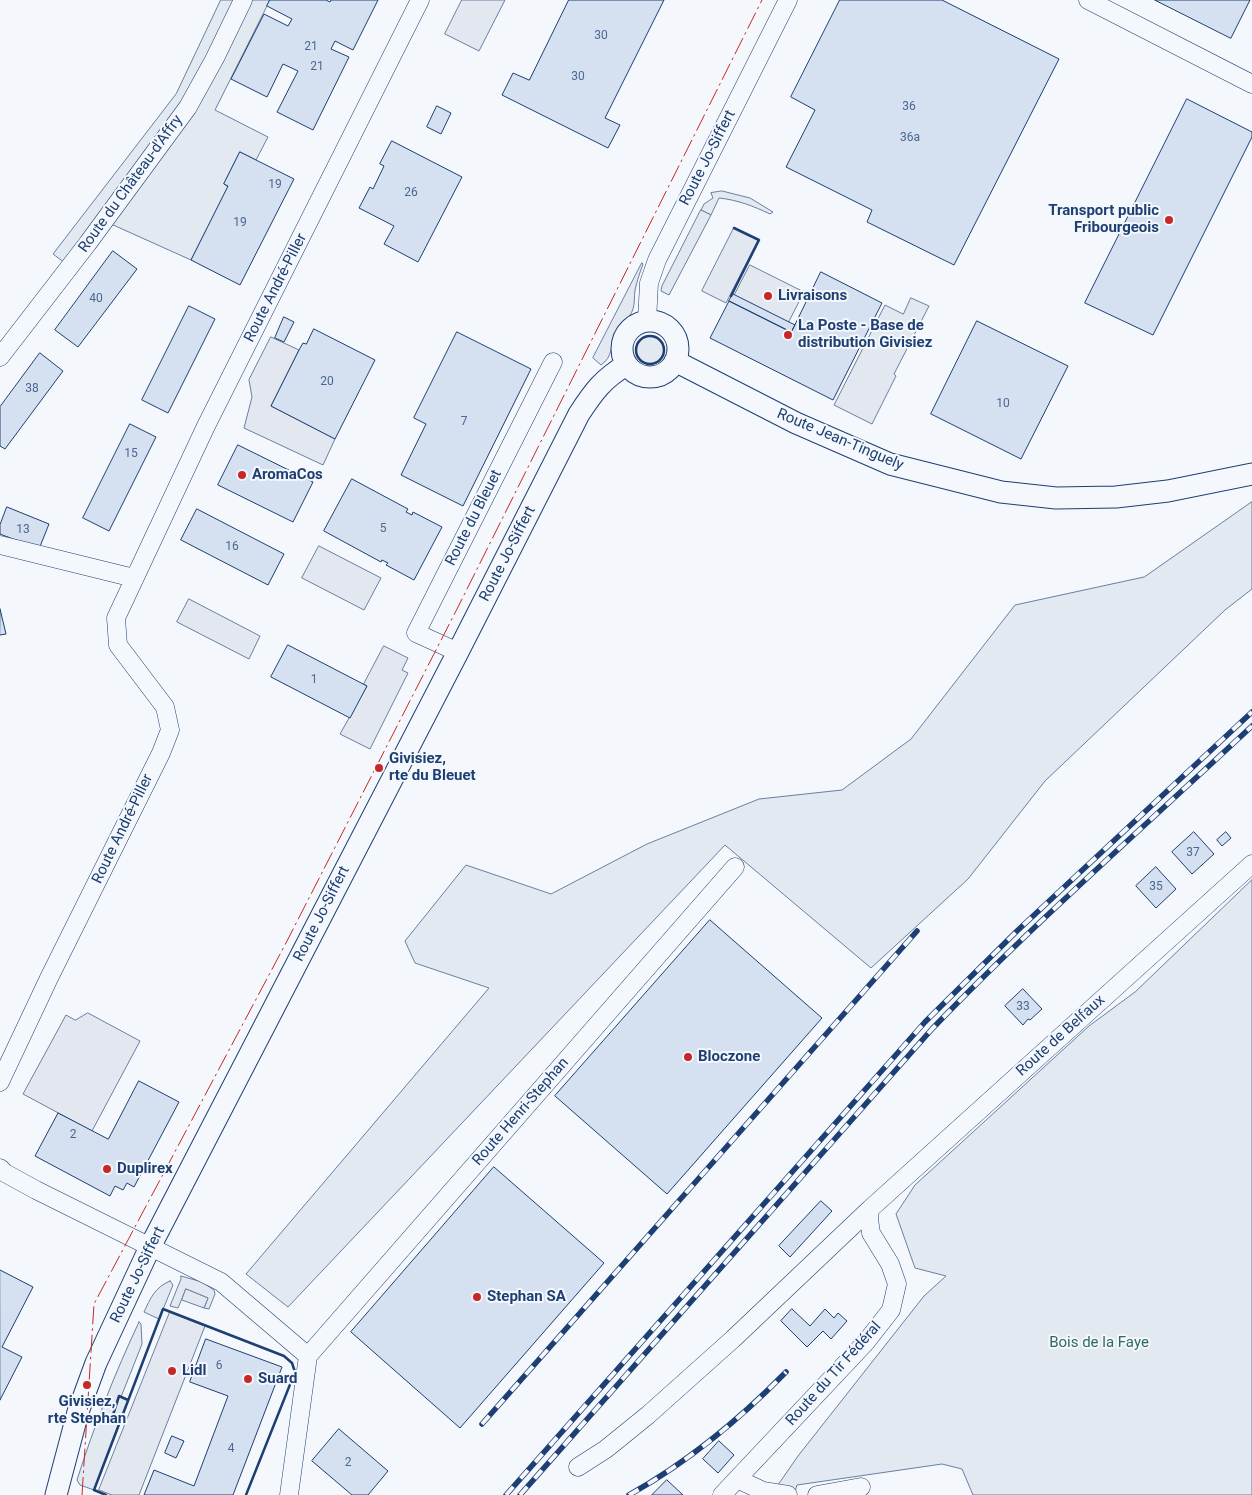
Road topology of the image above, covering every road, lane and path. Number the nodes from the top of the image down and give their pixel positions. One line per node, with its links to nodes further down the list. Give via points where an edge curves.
1 (243, 0): 7 (street, Route du Château-d'Affry, via 188,107)
2 (420, 0): 13 (street, Route André-Piller)
3 (788, 0): 6 (street, Route Jo-Siffert, via 657,260 649,283)
4 (1088, 0): 5 (street)
5 (1252, 84)
6 (647, 321): 8 (main road, via 666,325 672,332 677,340); 10 (main road, via 638,323 624,337 622,356)
7 (0, 357)
8 (675, 361): 10 (main road, via 662,374 653,377 638,374); 11 (main road, Route Jean-Tinguely, via 796,423 890,464 1001,492 1056,498 1116,497 1168,491)
9 (553, 362): 14 (street, Route du Bleuet, via 416,633)
10 (626, 364): 14 (main road, Route Jo-Siffert, via 596,388 579,414)
11 (1252, 474)
12 (0, 545): 13 (street)
13 (134, 578): 17 (street, Route André-Piller, via 116,618 118,645 165,707 170,730)
14 (458, 652): 20 (main road, Route Jo-Siffert)
15 (1252, 864): 19 (street, Route de Belfaux)
16 (735, 867): 21 (street, Route Henri-Stephan)
17 (0, 1082)
18 (0, 1168): 20 (street)
19 (870, 1209): 22 (street, Route de Belfaux, via 655,1409); 23 (street, Route du Tir Fédéral, via 871,1233 890,1264 897,1284 891,1310 866,1342)
20 (150, 1247): 21 (street, via 220,1282); 25 (main road, Route Jo-Siffert, via 96,1364 78,1412)
21 (308, 1356): 26 (street)
22 (578, 1467)
23 (737, 1479): 27 (street, Route du Tir Fédéral); 28 (street, via 763,1491)
24 (861, 1487): 29 (street)
25 (58, 1492)
26 (289, 1495)
27 (722, 1495)
28 (788, 1495)
29 (818, 1495)

